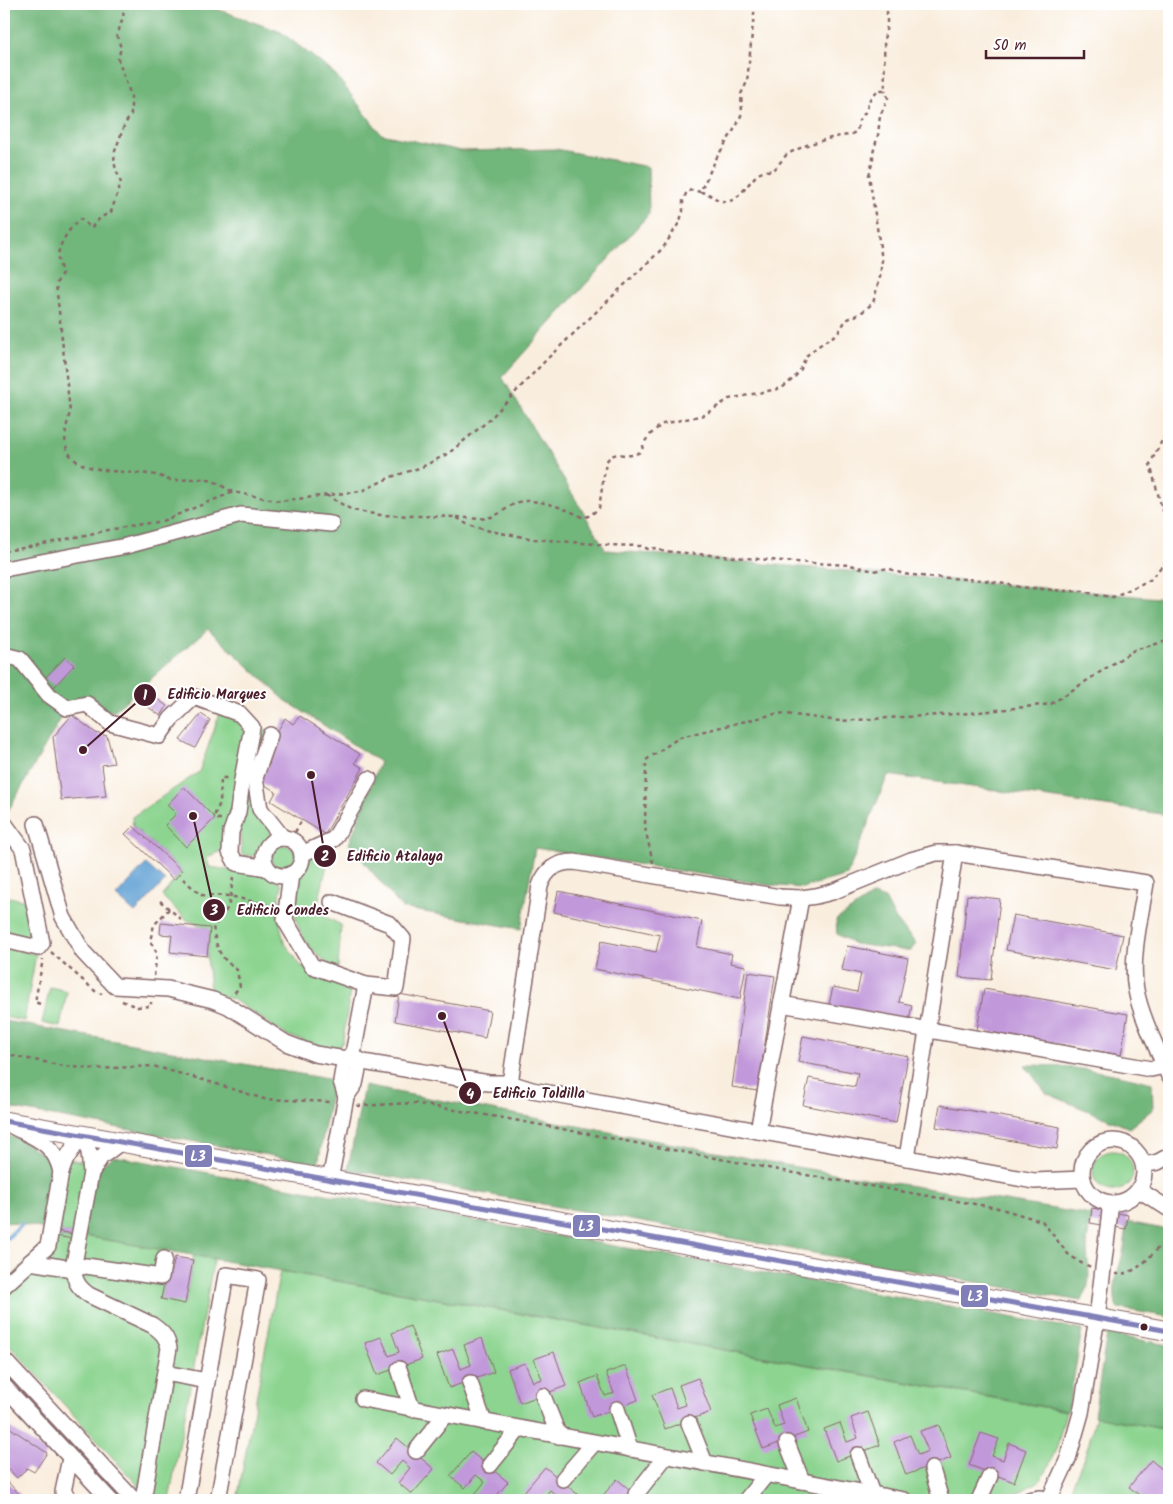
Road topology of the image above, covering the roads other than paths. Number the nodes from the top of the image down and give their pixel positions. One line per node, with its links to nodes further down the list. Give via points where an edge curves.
1 (331, 524): 2 (street, via 241,515 126,546)
2 (4, 568)
3 (4, 655): 11 (street, via 20,659 49,694 67,708 87,704 110,723 159,736 171,719 194,698 240,714 252,727 251,741 238,812 231,832 230,852 236,863)
4 (270, 735): 8 (street, via 255,778 260,809)
5 (369, 779): 9 (street, via 334,838)
6 (4, 823): 15 (street, via 23,849 42,943 38,948)
7 (36, 824): 19 (street, via 63,917 83,952 115,986 168,989 213,1000 286,1043 315,1054)
8 (287, 839): 9 (street, via 299,847); 11 (street, via 276,839 265,848)
9 (302, 854): 12 (street, via 300,865)
10 (955, 854): 13 (street, via 936,853 911,860 832,892); 18 (street); 20 (street, via 1146,883 1135,956 1135,989)
11 (267, 868): 12 (street, via 281,876)
12 (290, 874): 16 (street, via 285,920 312,966)
13 (801, 898): 17 (street); 21 (street, via 574,862 555,865 544,876 540,886)
14 (332, 902): 16 (street, via 390,924 403,939 396,988)
15 (4, 940)
16 (366, 985): 19 (street)
17 (781, 1004): 18 (street); 23 (street)
18 (928, 1030): 20 (street); 27 (street)
19 (352, 1059): 21 (street, via 489,1083); 32 (street, via 341,1081 346,1097)
20 (1167, 1071)
21 (510, 1083): 23 (street, via 532,1090)
22 (4, 1121): 24 (main road); 29 (street, via 49,1148 56,1155)
23 (758, 1131): 27 (street)
24 (82, 1135): 25 (main road); 29 (street); 30 (street)
25 (121, 1142): 30 (street, via 101,1157); 32 (main road)
26 (1169, 1156): 28 (street)
27 (907, 1158): 31 (street, via 1034,1181)
28 (1144, 1165): 31 (street, via 1132,1147 1112,1140 1101,1143 1085,1158); 33 (street, via 1143,1183)
29 (61, 1172): 37 (street, via 48,1246)
30 (91, 1173): 38 (street)
31 (1083, 1179): 34 (street, via 1092,1195)
32 (330, 1180): 40 (main road)
33 (1139, 1190): 34 (street, via 1129,1199); 35 (street)
34 (1111, 1206): 40 (street)
35 (1169, 1209)
36 (164, 1260): 38 (street, via 161,1277 86,1266)
37 (30, 1262): 38 (street); 39 (street)
38 (73, 1269): 44 (street, via 75,1281 89,1295 161,1331 169,1348)
39 (4, 1286)
40 (1096, 1318): 41 (main road); 85 (street, via 1077,1429 1068,1459)
41 (1169, 1331)
42 (4, 1360): 76 (street)
43 (399, 1369): 50 (street)
44 (165, 1374): 45 (street); 77 (street)
45 (207, 1382): 78 (street); 79 (street, via 226,1275 258,1280)
46 (470, 1383): 53 (street)
47 (4, 1386): 63 (street)
48 (543, 1396): 56 (street)
49 (363, 1399): 50 (street)
50 (412, 1409): 52 (street)
51 (617, 1409): 59 (street)
52 (445, 1415): 53 (street); 60 (street)
53 (484, 1422): 55 (street)
54 (689, 1423): 64 (street)
55 (519, 1428): 56 (street); 65 (street)
56 (559, 1436): 57 (street)
57 (594, 1442): 59 (street); 69 (street)
58 (787, 1443): 70 (street)
59 (630, 1449): 62 (street)
60 (416, 1451)
61 (858, 1455): 72 (street)
62 (666, 1456): 64 (street); 71 (street)
63 (70, 1458): 74 (street, via 63,1492); 75 (street)
64 (705, 1463): 67 (street)
65 (490, 1465)
66 (932, 1469): 82 (street)
67 (766, 1475): 70 (street); 80 (street)
68 (990, 1476): 83 (street)
69 (563, 1479)
70 (802, 1481): 73 (street)
71 (636, 1494)
72 (872, 1494): 73 (street); 81 (street)
73 (848, 1496)
74 (71, 1500)
75 (110, 1500)
76 (134, 1500)
77 (143, 1500)
78 (186, 1500)
79 (218, 1500)
80 (746, 1500)
81 (904, 1500)
82 (941, 1500)
83 (979, 1500)
84 (1029, 1500): 85 (street)
85 (1049, 1500)

